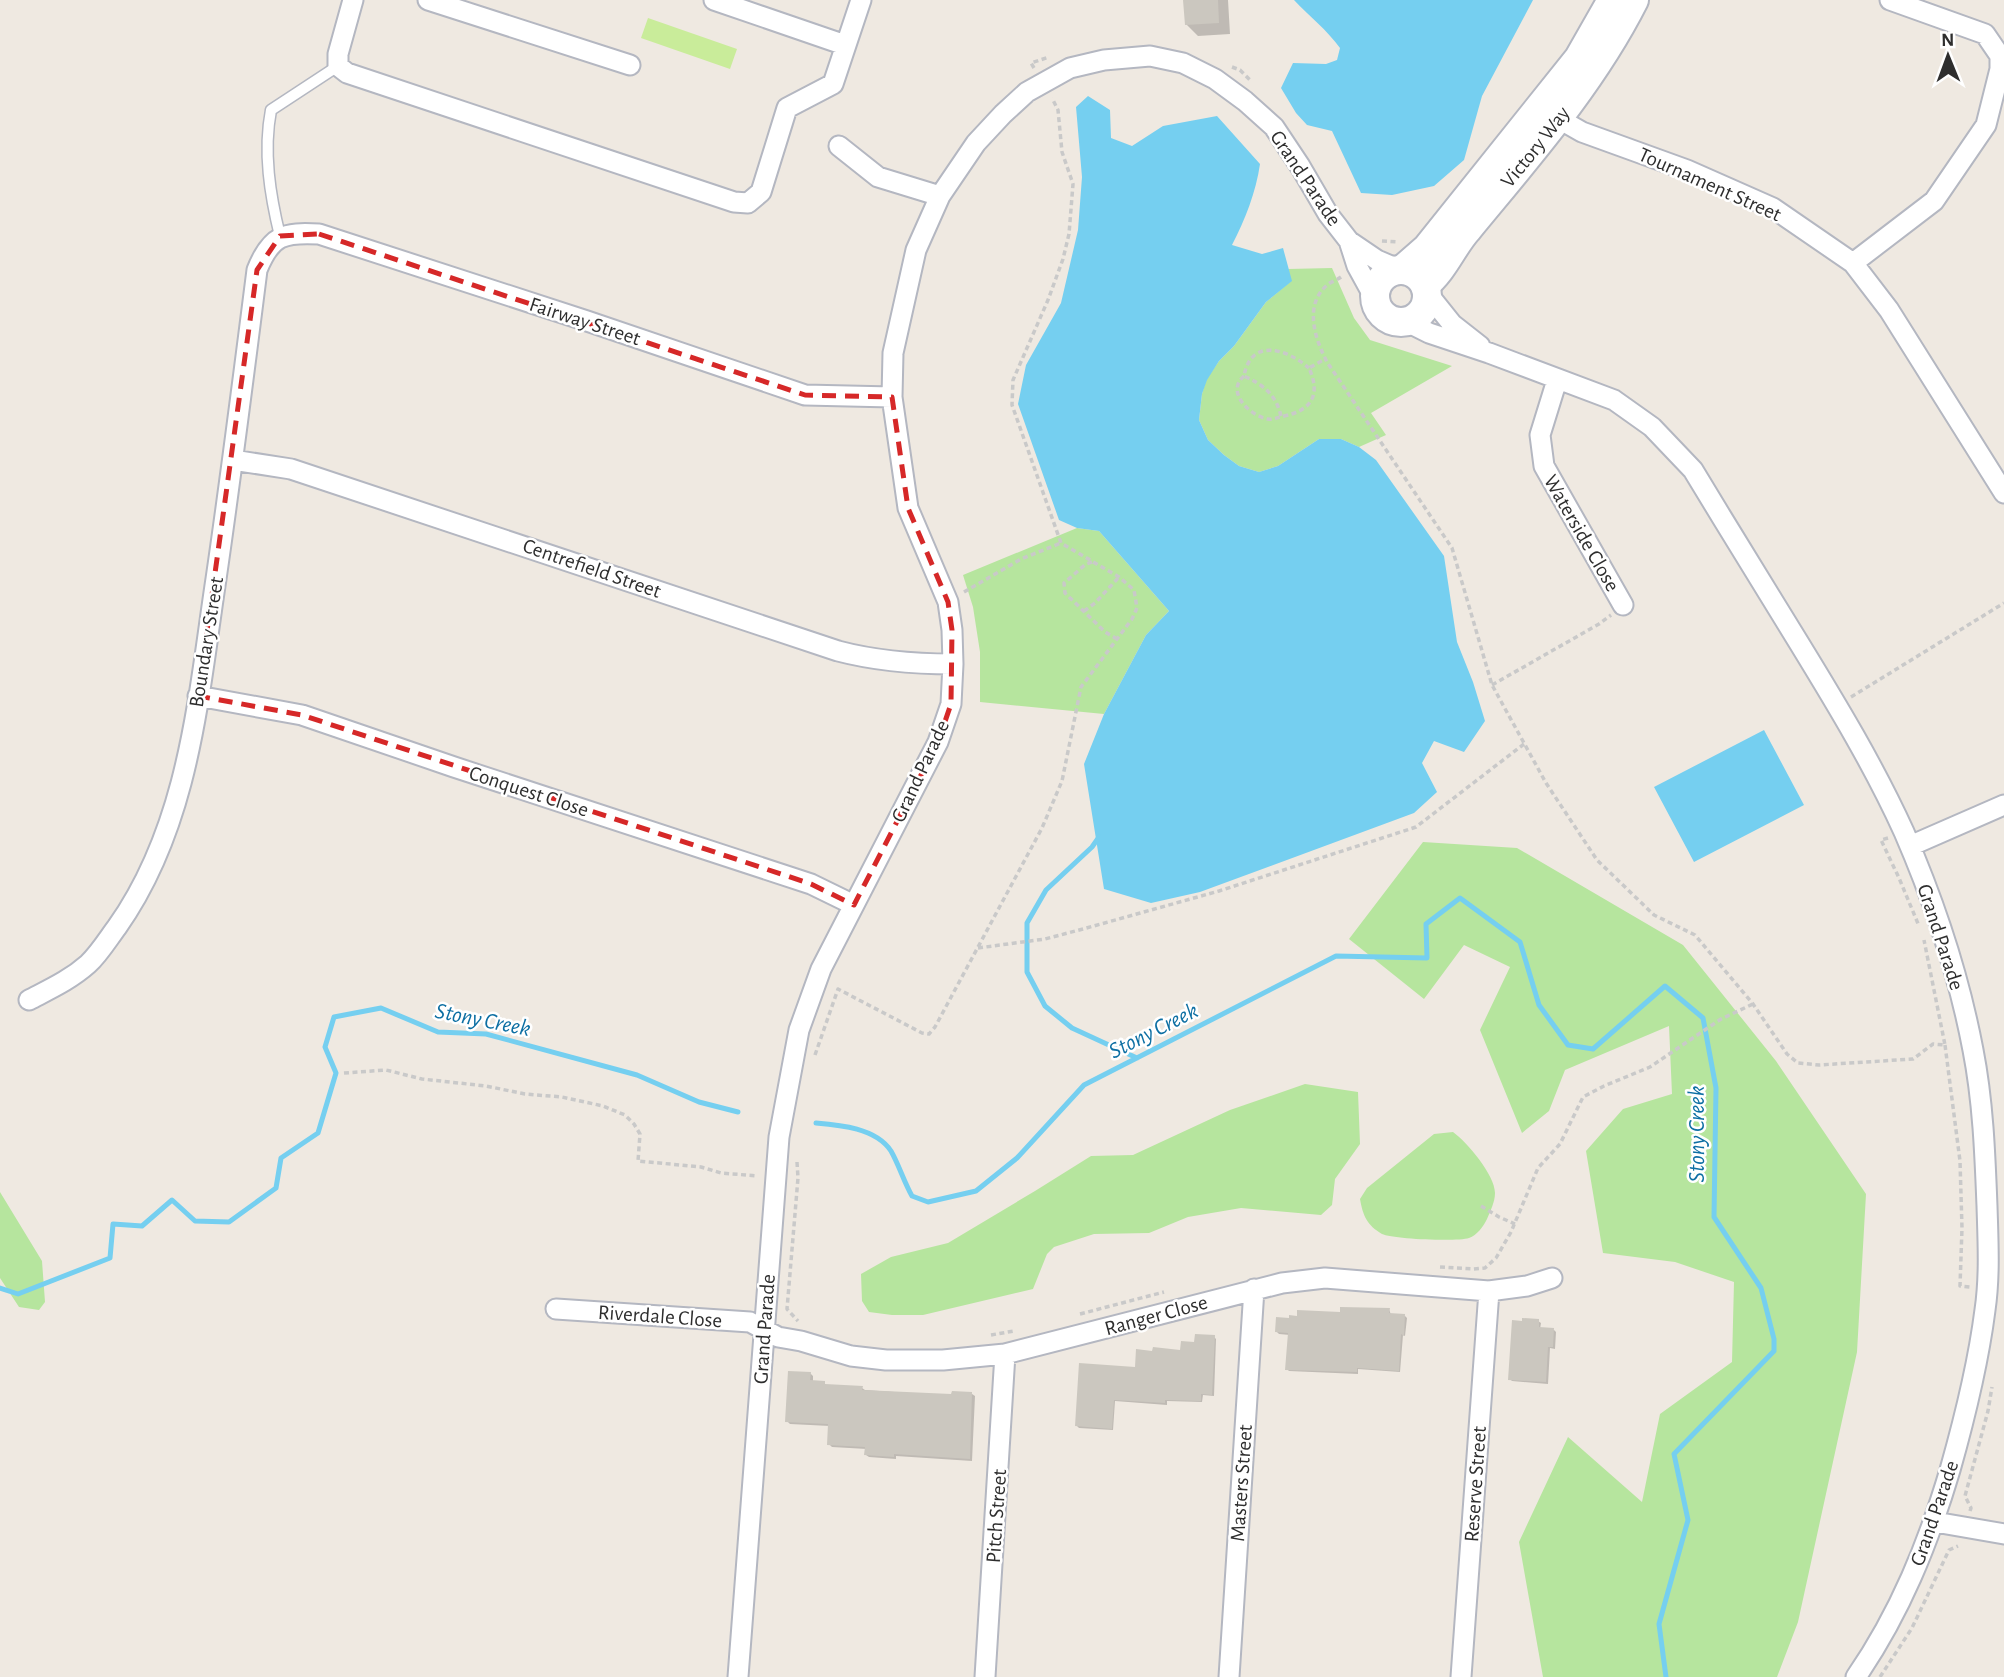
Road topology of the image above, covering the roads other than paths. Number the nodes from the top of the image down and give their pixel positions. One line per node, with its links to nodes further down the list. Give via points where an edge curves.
1 (353, 0): 10 (street)
2 (428, 0): 9 (street)
3 (714, 0): 8 (street)
4 (861, 0): 8 (street)
5 (1612, 0): 11 (street, Victory Way)
6 (1633, 0): 11 (street, Victory Way, via 1617,32)
7 (1890, 0): 17 (street, via 1985,34 2000,56 2000,69 1986,125 1934,201)
8 (845, 45): 10 (street, via 832,84 788,108 761,192 748,203)
9 (630, 65)
10 (338, 66): 14 (lane, via 271,110 266,133 270,190)
11 (1548, 113): 16 (street, Victory Way, via 1427,248); 17 (street, Tournament Street, via 1582,132 1687,170 1773,208); 18 (street, Victory Way)
12 (839, 146): 13 (street, via 878,177)
13 (940, 196): 15 (street, Grand Parade, via 976,144 1027,92 1070,68 1150,57 1183,63 1215,79 1274,127); 23 (street, Grand Parade, via 916,250 893,353)
14 (281, 236): 23 (street, Fairway Street, via 319,234 805,395); 24 (street, Boundary Street, via 263,254 257,270)
15 (1349, 241): 16 (street, Grand Parade, via 1377,260); 19 (street, Grand Parade)
16 (1402, 260): 18 (street); 19 (street, via 1380,280)
17 (1853, 263): 25 (street, Tournament Street, via 1889,310)
18 (1426, 290): 20 (street, via 1422,312); 21 (street, Grand Parade, via 1452,324)
19 (1374, 298): 20 (street, via 1389,320)
20 (1407, 322): 21 (street, Grand Parade)
21 (1489, 353): 22 (street, Grand Parade)
22 (1558, 380): 26 (street, Waterside Close, via 1540,435 1544,466); 30 (street, Grand Parade, via 1614,400 1652,426 1693,470 1837,706)
23 (892, 397): 27 (street, Grand Parade, via 908,508 948,601)
24 (233, 460): 27 (street, Centrefield Street, via 324,479 838,651 869,659); 28 (street, Boundary Street)
25 (2004, 493)
26 (1623, 605)
27 (953, 664): 31 (street, Grand Parade, via 951,704 938,742)
28 (198, 696): 31 (street, Conquest Close, via 302,715 811,884); 32 (street, Boundary Street, via 179,796 132,906 90,962)
29 (2004, 805): 30 (street)
30 (1910, 846): 37 (street, Grand Parade, via 1933,905 1973,1047)
31 (854, 905): 38 (street, Grand Parade, via 821,969 799,1030 779,1137)
32 (29, 1000)
33 (1552, 1278): 35 (street, Ranger Close)
34 (1254, 1289): 35 (street, Ranger Close, via 1325,1278); 39 (street, Ranger Close); 44 (street, Masters Street)
35 (1489, 1291): 45 (street, Reserve Street)
36 (556, 1309): 38 (street, Riverdale Close, via 750,1322)
37 (1995, 1310): 40 (street, Grand Parade)
38 (763, 1329): 39 (street, Ranger Close, via 851,1356 886,1360); 42 (street, Grand Parade)
39 (1005, 1354): 43 (street, Pitch Street)
40 (1935, 1521): 41 (street); 46 (street, Grand Parade, via 1910,1583)
41 (2004, 1534)
42 (738, 1677)
43 (985, 1677)
44 (1229, 1677)
45 (1461, 1677)
46 (1856, 1677)

